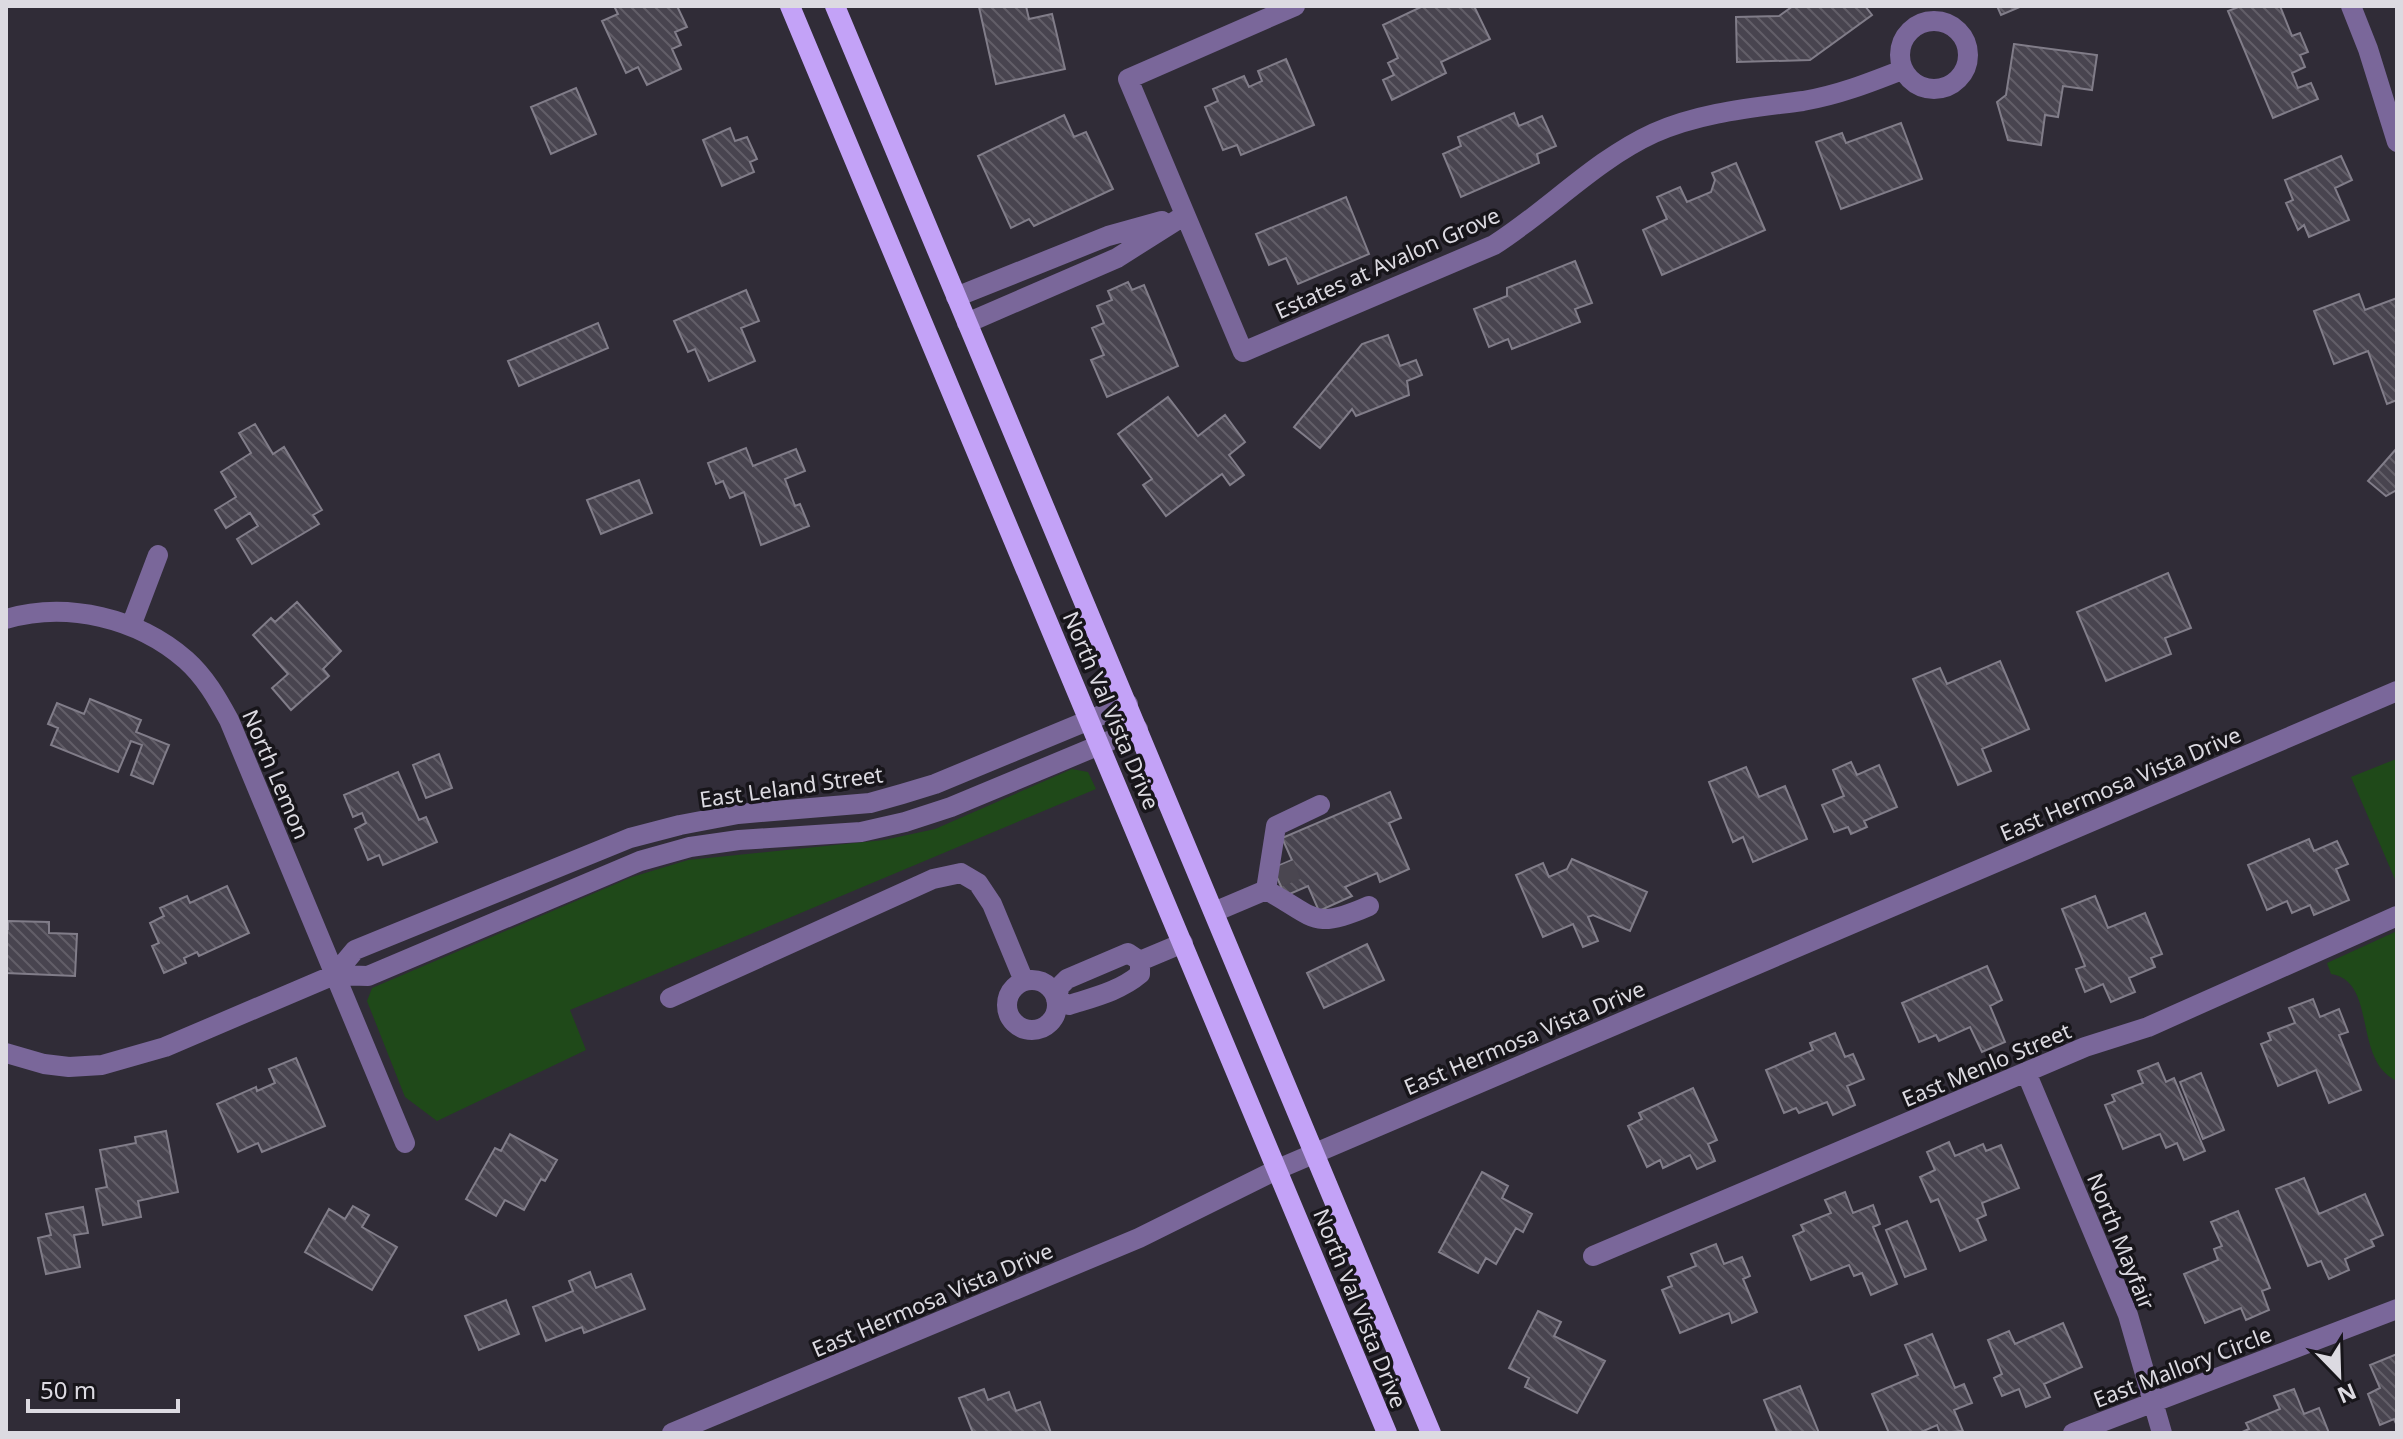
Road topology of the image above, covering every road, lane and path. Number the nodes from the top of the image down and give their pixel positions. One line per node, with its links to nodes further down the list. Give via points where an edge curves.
1 (790, 6): 17 (main road, North Val Vista Drive)
2 (835, 6): 10 (main road, North Val Vista Drive)
3 (1295, 6): 7 (street, Estates at Avalon Grove, via 1128,79)
4 (2351, 6): 6 (street)
5 (1902, 70): 7 (street, Estates at Avalon Grove, via 1851,90 1707,114 1654,133 1609,157 1494,245 1243,352)
6 (2397, 142)
7 (1185, 215): 8 (street, via 1108,236); 9 (street, via 1117,258)
8 (1030, 268): 9 (street); 10 (street)
9 (1041, 291): 11 (street)
10 (956, 297): 11 (main road, North Val Vista Drive)
11 (967, 323): 16 (main road, North Val Vista Drive)
12 (158, 555): 14 (street)
13 (6, 619): 14 (street, North Lemon, via 50,610)
14 (131, 626): 27 (street, North Lemon, via 185,659 216,697)
15 (2395, 698): 34 (street, East Hermosa Vista Drive)
16 (1128, 704): 17 (street, East Leland Street); 18 (main road, North Val Vista Drive)
17 (1090, 720): 19 (main road, North Val Vista Drive); 27 (street, East Leland Street, via 935,784 870,803 738,814 630,838 355,950)
18 (1138, 729): 19 (street, East Leland Street); 23 (main road, North Val Vista Drive)
19 (1100, 745): 25 (main road, North Val Vista Drive); 27 (street, East Leland Street, via 905,822 861,832 690,847 640,861 368,976)
20 (1320, 805): 21 (street, via 1276,826 1278,858)
21 (1266, 890): 22 (street, via 1294,898 1314,920 1337,920); 23 (street)
22 (1369, 906)
23 (1214, 912): 34 (main road, North Val Vista Drive)
24 (2397, 916): 32 (street, East Menlo Street, via 2148,1027)
25 (1183, 943): 26 (street); 35 (main road, North Val Vista Drive)
26 (1140, 961): 30 (street, via 1128,953 1067,979); 30 (street, via 1140,974 1118,989 1069,1005)
27 (334, 975): 31 (street, East Leland Street, via 133,1058 69,1067); 33 (street, North Lemon)
28 (1024, 981): 29 (street, via 992,904 978,883 961,873 933,879); 30 (street, via 1044,982); 30 (street, via 1013,988 1006,1003 1010,1019 1022,1029 1047,1026 1057,1011)
29 (670, 998)
30 (1056, 999)
31 (6, 1053)
32 (2026, 1072): 36 (street, East Menlo Street); 38 (street, North Mayfair, via 2128,1315)
33 (405, 1143)
34 (1314, 1153): 35 (street, East Hermosa Vista Drive); 41 (main road, North Val Vista Drive)
35 (1278, 1169): 39 (street, East Hermosa Vista Drive, via 1139,1238); 40 (main road, North Val Vista Drive)
36 (1593, 1256)
37 (2397, 1309): 38 (street, East Mallory Circle)
38 (2155, 1402): 42 (street, East Mallory Circle); 43 (street, North Mayfair)
39 (672, 1433)
40 (1387, 1433)
41 (1431, 1433)
42 (2073, 1433)
43 (2162, 1433)

